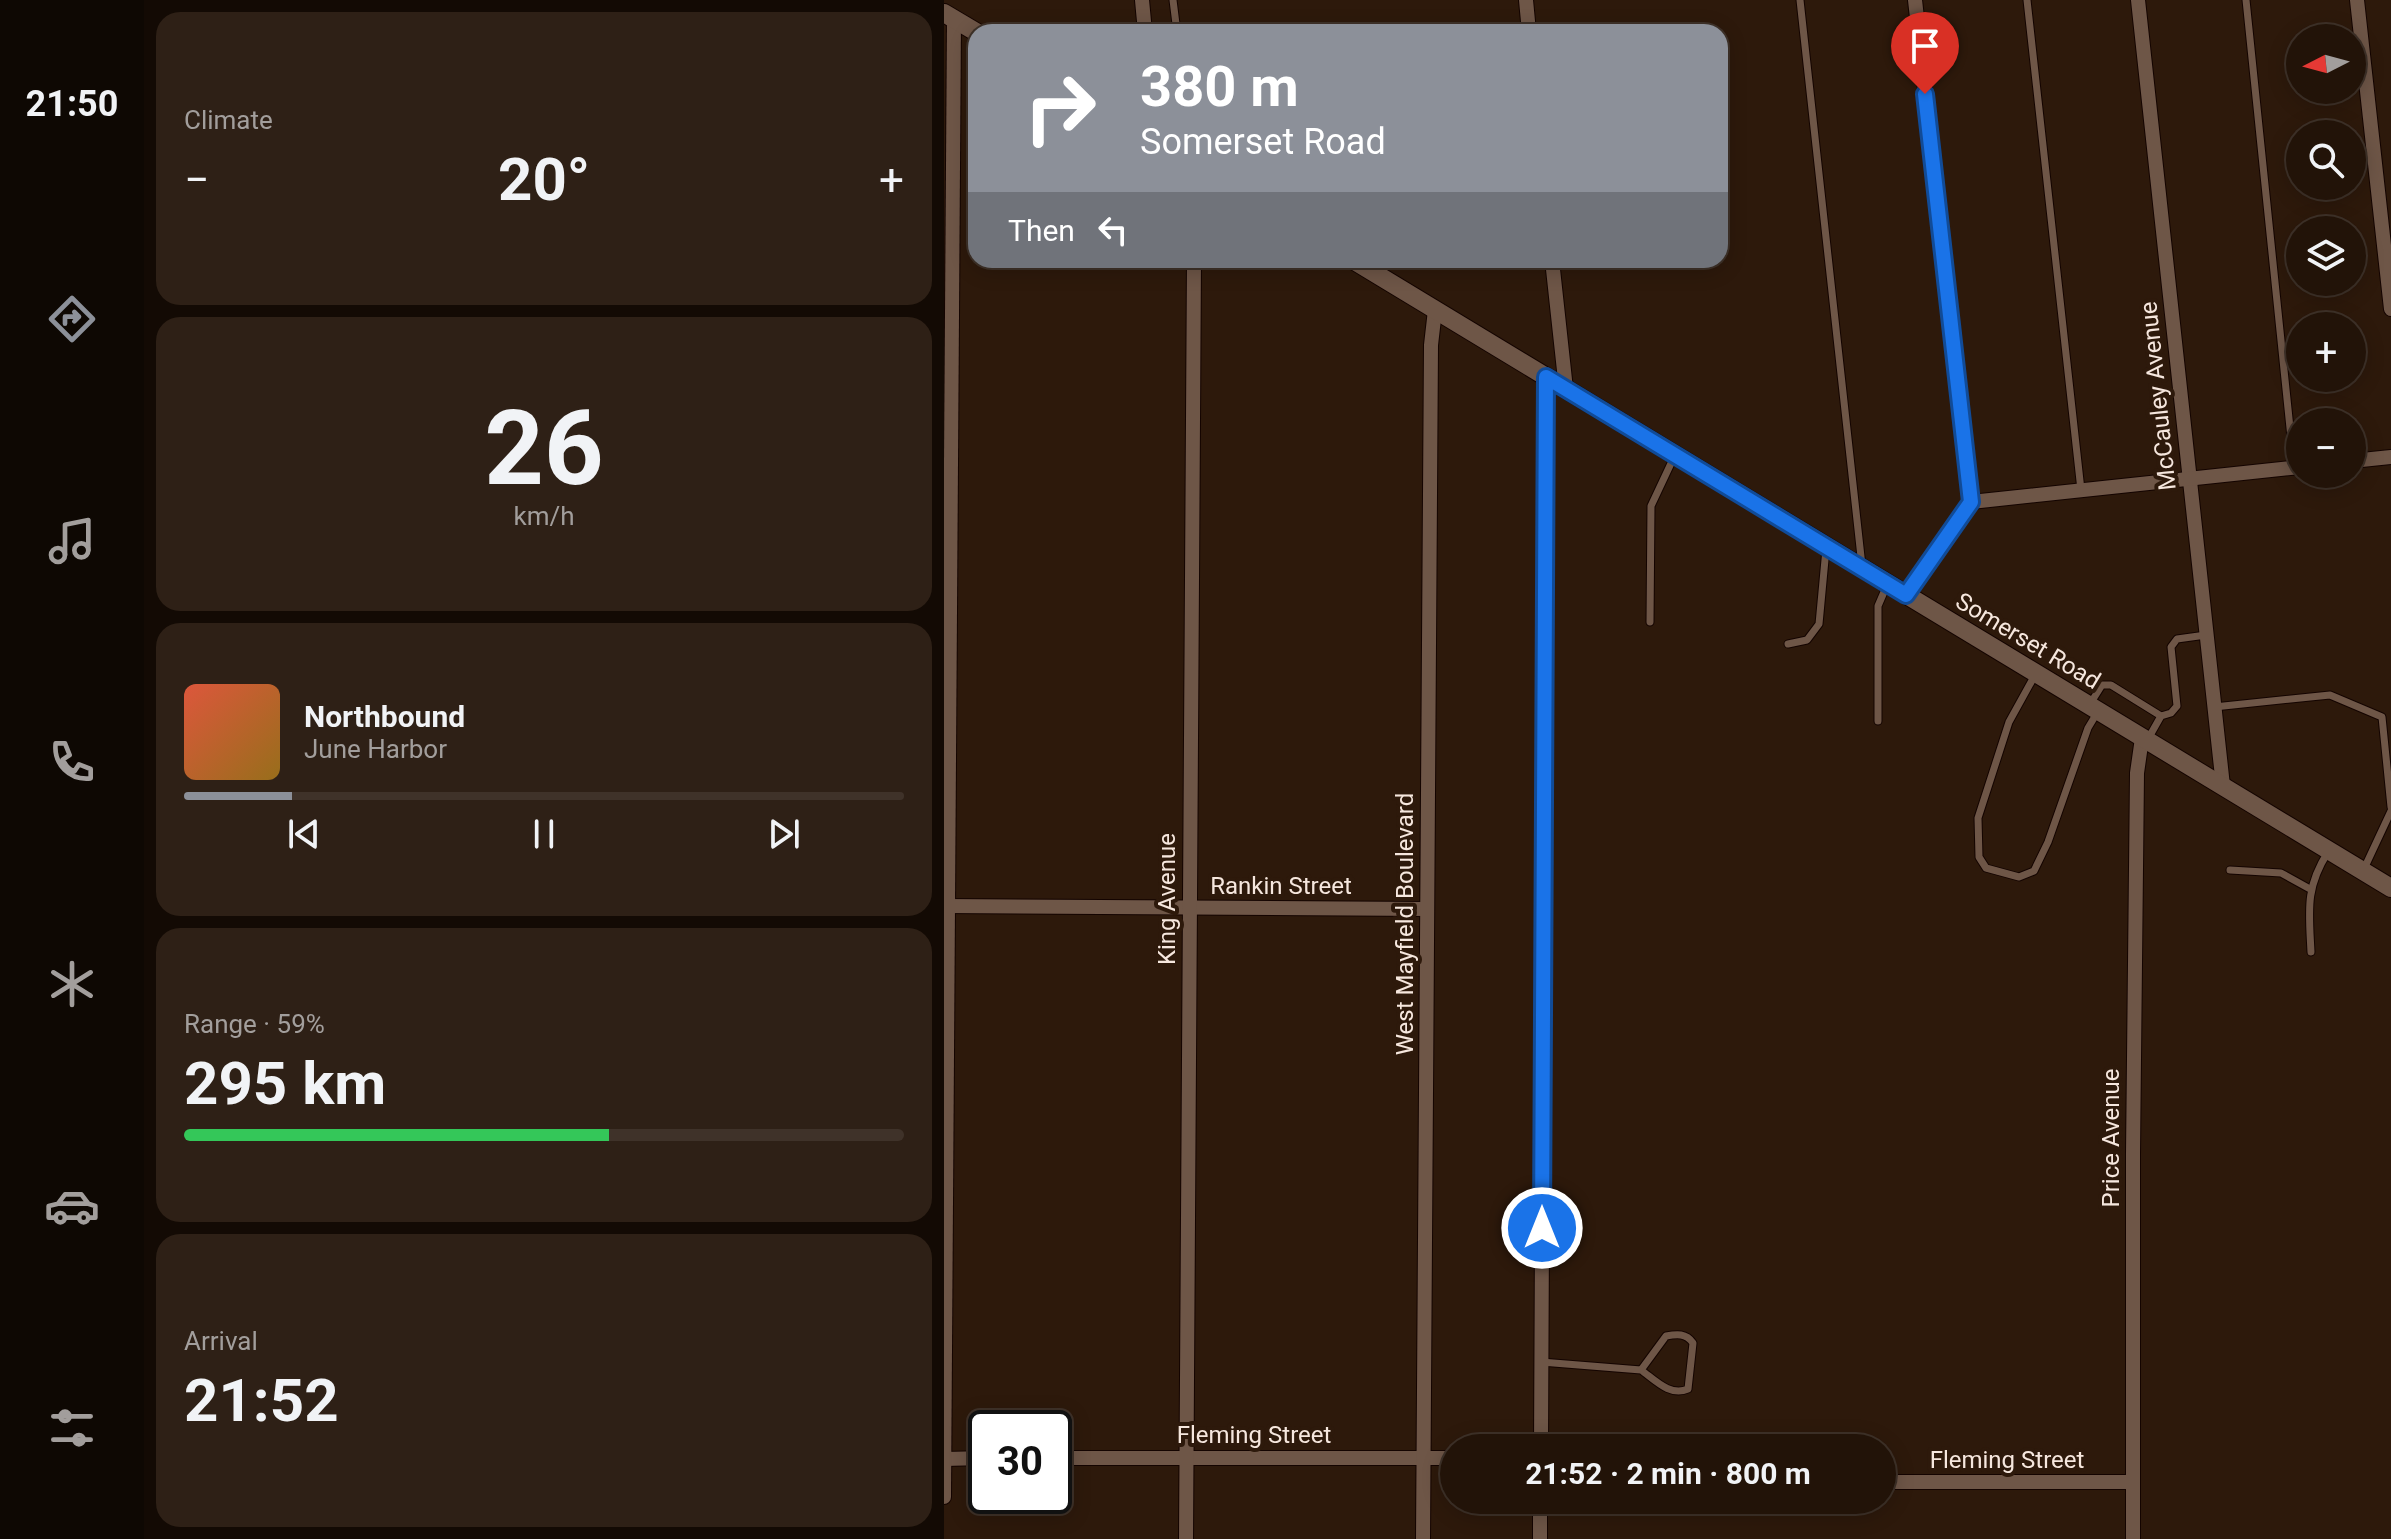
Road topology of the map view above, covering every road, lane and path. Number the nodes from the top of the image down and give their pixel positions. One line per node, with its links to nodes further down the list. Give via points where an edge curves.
1 (1142, 0): 11 (street)
2 (1173, 0): 12 (lane)
3 (1526, 0): 13 (street)
4 (1800, 0): 31 (lane)
5 (1915, 0): 29 (street)
6 (2027, 0): 28 (lane)
7 (2138, 0): 27 (street, McCauley Avenue)
8 (2246, 0): 22 (lane)
9 (2357, 0): 18 (street)
10 (949, 16): 14 (main road); 50 (street)
11 (1144, 24)
12 (1176, 24)
13 (1528, 24)
14 (968, 27)
15 (1194, 268): 51 (street, King Avenue)
16 (1366, 268): 19 (main road, Somerset Road)
17 (1553, 268): 21 (street)
18 (2391, 309)
19 (1435, 310): 20 (main road, Somerset Road); 52 (street, West Mayfield Boulevard)
20 (1546, 377): 21 (main road, Somerset Road); 54 (street)
21 (1566, 389): 23 (main road, Somerset Road)
22 (2291, 408)
23 (1675, 455): 30 (main road, Somerset Road); 34 (lane, via 1651,506)
24 (2391, 457): 25 (street)
25 (2366, 460)
26 (2286, 468): 27 (street)
27 (2189, 478): 28 (street); 35 (street, McCauley Avenue)
28 (2081, 490): 29 (street)
29 (1971, 502): 33 (street)
30 (1826, 546): 31 (main road, Somerset Road); 36 (lane, via 1819,624 1807,640)
31 (1862, 568): 32 (main road, Somerset Road)
32 (1887, 583): 33 (main road, Somerset Road); 41 (lane, via 1878,606)
33 (1906, 595): 37 (main road, Somerset Road)
34 (1650, 622)
35 (2206, 635): 38 (street, McCauley Avenue); 40 (lane, via 2177,639 2171,647 2177,706)
36 (1788, 644)
37 (2036, 673): 39 (main road, Somerset Road); 39 (lane, via 2009,722 1978,818 1979,857 1986,868 2019,877 2034,871)
38 (2214, 707): 43 (street, McCauley Avenue); 44 (lane, via 2330,695 2382,717)
39 (2093, 708): 40 (lane, via 2102,685 2111,685); 42 (main road, Somerset Road)
40 (2161, 716): 42 (lane)
41 (1878, 721)
42 (2144, 739): 43 (main road, Somerset Road); 64 (street, Price Avenue, via 2137,773)
43 (2223, 786): 45 (main road, Somerset Road)
44 (2391, 809): 47 (lane)
45 (2329, 850): 47 (main road, Somerset Road); 49 (lane)
46 (2230, 870): 49 (lane, via 2281,873)
47 (2363, 871): 48 (main road, Somerset Road)
48 (2391, 888)
49 (2310, 889): 53 (lane)
50 (947, 906): 51 (street, Rankin Street); 62 (street)
51 (1189, 908): 52 (street, Rankin Street); 57 (street, King Avenue)
52 (1427, 909): 60 (street, West Mayfield Boulevard)
53 (2311, 952)
54 (1541, 1362): 55 (lane); 56 (street)
55 (1641, 1370): 55 (lane, via 1666,1336 1678,1333 1693,1343 1688,1389 1667,1389)
56 (1541, 1434)
57 (1187, 1457): 59 (street, Fleming Street); 60 (street, Fleming Street); 67 (street, King Avenue)
58 (968, 1458): 62 (street)
59 (1072, 1458)
60 (1423, 1458): 61 (street, Fleming Street); 68 (street, West Mayfield Boulevard)
61 (1440, 1458)
62 (944, 1459): 65 (street)
63 (1896, 1482): 64 (street, Fleming Street)
64 (2133, 1482): 70 (street, Price Avenue)
65 (944, 1497)
66 (1540, 1514): 69 (street)
67 (1186, 1539)
68 (1423, 1539)
69 (1540, 1539)
70 (2133, 1539)

